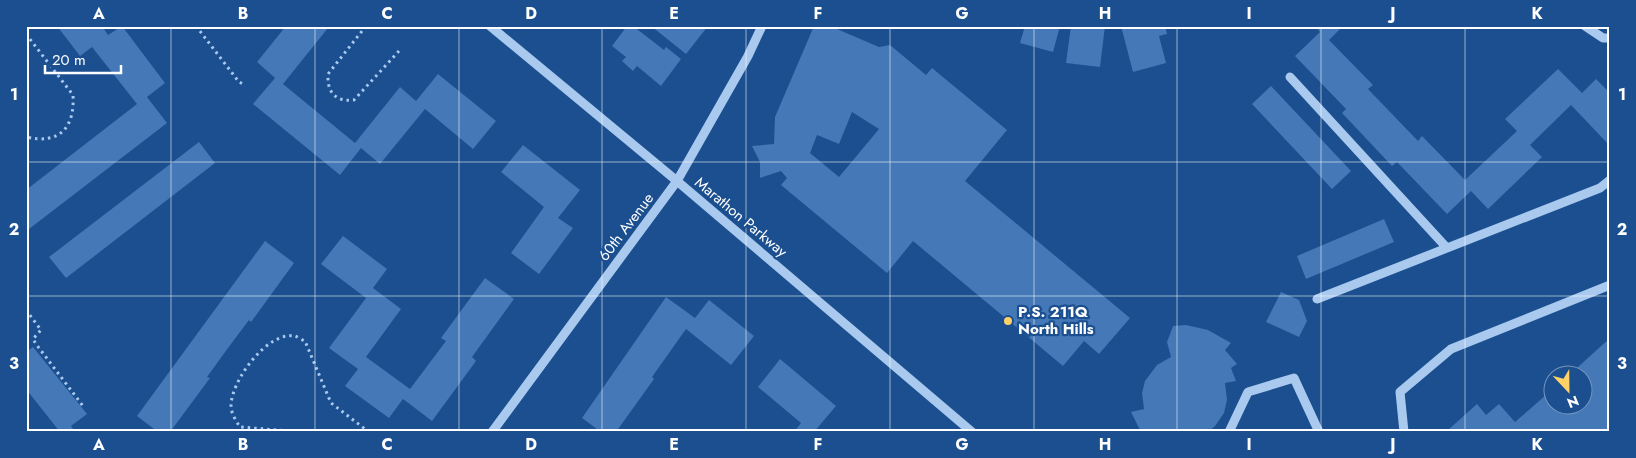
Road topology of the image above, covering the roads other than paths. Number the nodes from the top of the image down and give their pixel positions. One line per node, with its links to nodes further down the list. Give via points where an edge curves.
1 (490, 26): 7 (street, Marathon Parkway)
2 (762, 26): 7 (street, 60th Avenue)
3 (1585, 26): 4 (street, via 1603,38)
4 (1610, 38)
5 (1290, 77): 8 (street)
6 (1610, 180): 8 (street, via 1600,188)
7 (678, 181): 11 (street, 60th Avenue); 12 (street, Marathon Parkway)
8 (1447, 248): 10 (street)
9 (1610, 285): 15 (street, via 1451,349 1400,392)
10 (1317, 299)
11 (492, 432)
12 (972, 432)
13 (1229, 432): 14 (street, via 1248,392 1294,378)
14 (1319, 432)
15 (1404, 432)

